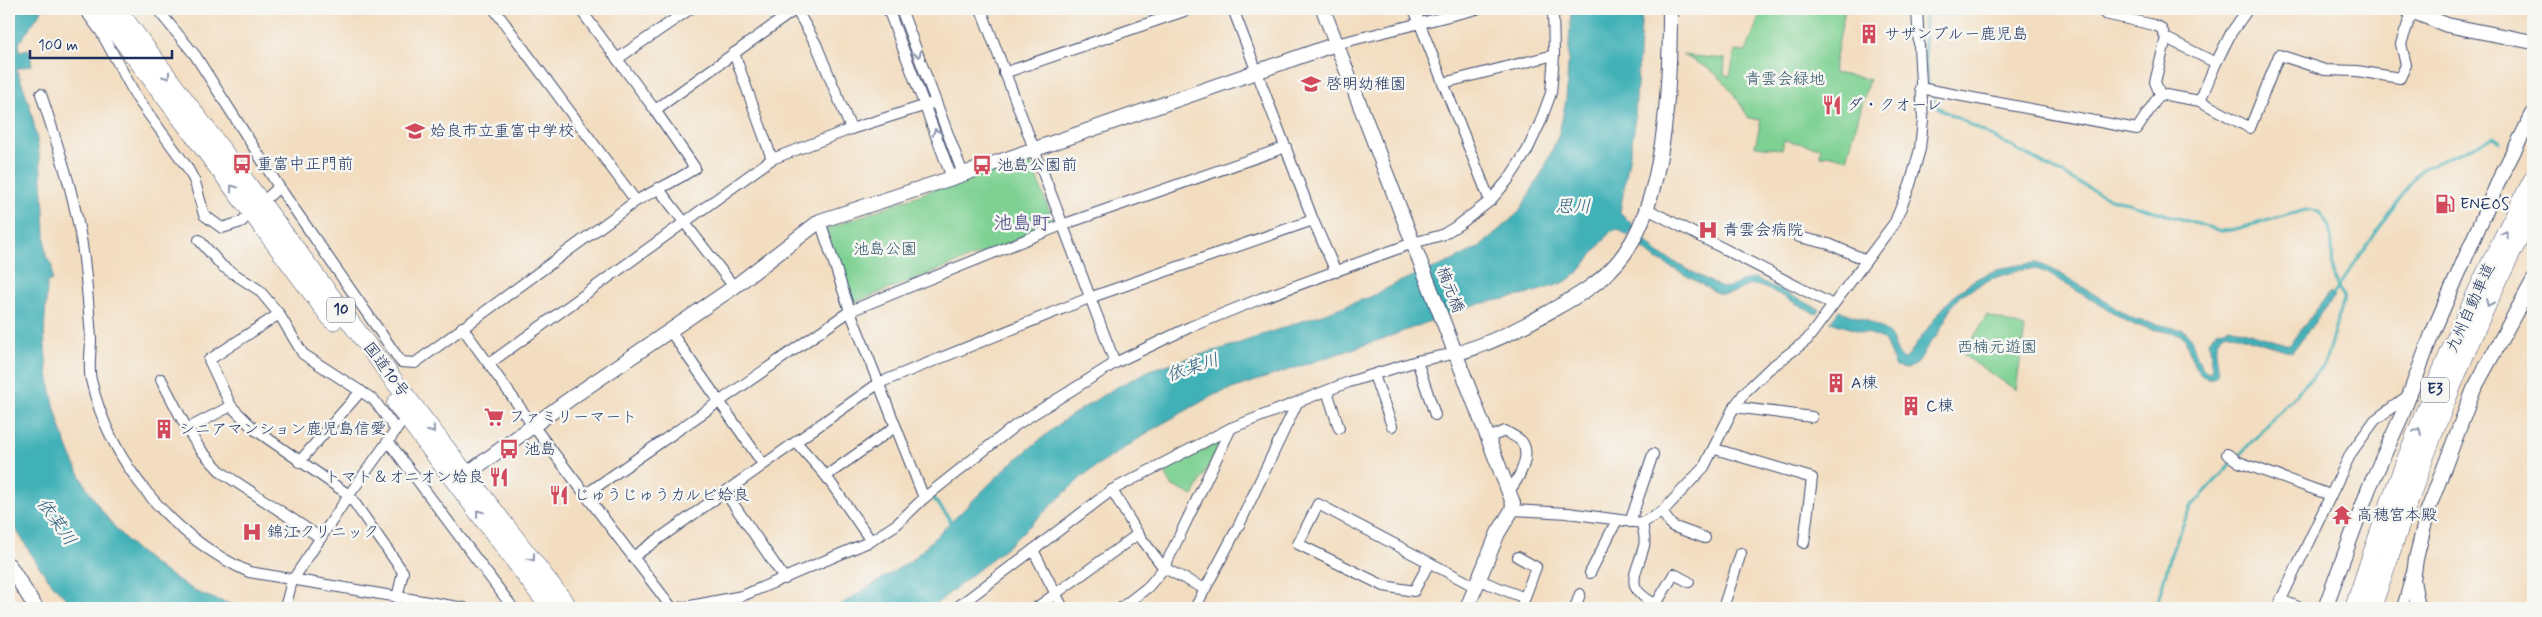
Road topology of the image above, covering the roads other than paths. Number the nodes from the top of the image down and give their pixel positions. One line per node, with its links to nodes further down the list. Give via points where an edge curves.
1 (84, 9): 51 (street, via 101,32 137,98 187,167 195,182 204,215 222,228 241,222)
2 (99, 9): 51 (highway, 国道10号 / 10, one-way to 2)
3 (117, 9): 51 (highway, 国道10号 / 10, one-way to 51)
4 (157, 9): 47 (street, via 195,55)
5 (494, 9): 49 (street)
6 (582, 9): 29 (street)
7 (690, 9): 29 (street)
8 (796, 9): 27 (street); 41 (street, via 816,44)
9 (888, 9): 38 (street)
10 (901, 9): 38 (street, one-way to 38)
11 (980, 9): 31 (street)
12 (1190, 9): 31 (street)
13 (1233, 9): 32 (street)
14 (1323, 9): 26 (street, 楠元橋)
15 (1414, 9): 23 (street)
16 (1476, 9): 23 (street)
17 (1553, 9): 28 (street)
18 (1670, 9): 52 (street, via 1668,84 1654,187)
19 (1917, 9): 34 (street)
20 (2102, 9): 24 (street, via 2105,14 2161,28)
21 (2248, 9): 30 (street)
22 (2409, 10): 25 (street, via 2447,25); 37 (street, via 2401,44 2406,65 2400,78 2325,70 2279,55 2250,128)
23 (1420, 22): 26 (street); 33 (street)
24 (2166, 38): 30 (street); 36 (street, via 2156,82)
25 (2533, 42)
26 (1336, 44): 32 (street); 60 (street, 楠元橋)
27 (734, 53): 39 (street); 44 (street)
28 (1554, 55): 33 (street); 50 (street, via 1551,93 1540,123 1527,151)
29 (617, 59): 39 (street)
30 (2216, 63): 37 (street)
31 (1004, 73): 43 (street)
32 (1258, 73): 42 (street); 43 (street)
33 (1443, 83): 50 (street)
34 (1922, 89): 36 (street, via 2137,129); 61 (street, via 1922,137 1910,185 1895,222)
35 (41, 94): 134 (street, via 71,185 84,258 91,378 103,421 118,450 174,523 225,561 249,572)
36 (2160, 94): 37 (street)
37 (2200, 101)
38 (931, 103): 41 (street); 45 (street)
39 (655, 110): 48 (street, via 695,168 670,186)
40 (2533, 114): 80 (street, via 2457,273)
41 (851, 129): 44 (street)
42 (1286, 147): 54 (street); 57 (street)
43 (1033, 148): 45 (street); 57 (street)
44 (772, 159): 56 (street)
45 (958, 176): 55 (street)
46 (2533, 179): 103 (highway, 九州自動車道 / E3, one-way to 46, via 2482,281)
47 (279, 187): 51 (street); 69 (street, via 401,362 415,363)
48 (658, 188): 49 (street); 56 (street)
49 (636, 201): 69 (street)
50 (1490, 201): 60 (street, via 1442,235)
51 (256, 208): 88 (highway, 国道10号 / 10)
52 (1647, 209): 66 (street); 71 (street, via 1630,246 1601,280 1535,320)
53 (2533, 212): 85 (highway, 九州自動車道 / E3, one-way to 85)
54 (1313, 220): 62 (street); 65 (street)
55 (820, 221): 64 (street); 67 (street)
56 (684, 222): 64 (street); 73 (street)
57 (1062, 225): 65 (street); 67 (street)
58 (1798, 237): 61 (street, via 1829,244)
59 (199, 240): 68 (street, via 222,266 259,290)
60 (1414, 247): 62 (street); 71 (street, 楠元橋)
61 (1866, 260): 66 (street)
62 (1336, 272): 74 (street, via 1262,298)
63 (2533, 281): 127 (street, via 2474,389 2428,510)
64 (734, 287): 70 (street)
65 (1089, 298): 74 (street); 77 (street)
66 (1833, 305): 84 (street, via 1807,340 1769,369 1744,392)
67 (850, 311): 77 (street); 81 (street)
68 (279, 314): 78 (street, via 304,354); 83 (street, via 209,360)
69 (462, 327): 73 (street)
70 (670, 331): 81 (street); 90 (street)
71 (1454, 348): 72 (street); 95 (street, 楠元橋)
72 (1417, 361): 75 (street); 86 (street)
73 (490, 363): 90 (street)
74 (1115, 363): 112 (street, via 1016,425)
75 (1374, 375): 79 (street); 89 (street)
76 (161, 379): 94 (street)
77 (879, 383): 91 (street); 97 (street)
78 (361, 391): 88 (street); 101 (street)
79 (1327, 391): 82 (street); 93 (street)
80 (2409, 395): 111 (street, via 2386,410 2363,434); 162 (street, via 2369,488)
81 (718, 401): 102 (street); 109 (street)
82 (1297, 403): 92 (street); 136 (street)
83 (231, 406): 94 (street); 101 (street, via 254,429)
84 (1734, 407): 87 (street); 98 (street)
85 (2445, 407): 165 (highway, 九州自動車道 / E3); 166 (highway, via 2415,487)
86 (1434, 415)
87 (1812, 417)
88 (408, 421): 96 (street); 105 (highway, 国道10号 / 10)
89 (1392, 426)
90 (534, 427): 105 (street); 109 (street)
91 (895, 427): 104 (street); 112 (street)
92 (1231, 428): 106 (street); 130 (street)
93 (1339, 428)
94 (187, 429): 119 (street, via 221,472)
95 (1488, 438): 107 (street, 楠元橋); 107 (street, via 1505,431 1522,442 1526,450 1522,469)
96 (388, 441): 110 (street); 147 (street)
97 (796, 442): 102 (street); 104 (street)
98 (1715, 449): 114 (street, via 1704,467); 122 (street, via 1812,478)
99 (1654, 454): 116 (street)
100 (2232, 457): 111 (street)
101 (299, 462): 110 (street)
102 (763, 464): 108 (street)
103 (2404, 464): 163 (highway); 164 (highway, 九州自動車道 / E3)
104 (826, 476): 121 (street)
105 (462, 478): 148 (highway, 国道10号 / 10, one-way to 105); 149 (highway, 国道10号 / 10, one-way to 149)
106 (1112, 490): 118 (street); 123 (street)
107 (1509, 491): 113 (street, 楠元橋)
108 (725, 492): 125 (street); 132 (street)
109 (586, 494): 125 (street)
110 (349, 495): 119 (street); 140 (street, via 403,572)
111 (2330, 495): 142 (street)
112 (924, 498): 121 (street, via 897,524)
113 (1512, 510): 115 (street); 135 (street, via 1498,533)
114 (1662, 512): 117 (street); 120 (street, via 1672,526)
115 (1616, 520): 116 (street); 131 (street)
116 (1630, 522): 117 (street)
117 (1642, 522): 139 (street, via 1645,544 1634,573 1634,583)
118 (1138, 534): 130 (street); 137 (street)
119 (321, 538): 134 (street)
120 (1705, 538)
121 (871, 541): 132 (street)
122 (1804, 542)
123 (1034, 550): 137 (street); 152 (street)
124 (1741, 553): 160 (street)
125 (634, 557): 150 (street)
126 (1518, 557): 141 (street, via 1536,567)
127 (2416, 558): 167 (street); 168 (street, via 2413,580)
128 (1429, 563): 128 (street, via 1318,504 1298,544 1384,586 1414,591); 135 (street)
129 (9, 565): 144 (street)
130 (1164, 568): 136 (street); 155 (street, via 1148,587)
131 (1590, 573)
132 (785, 579): 151 (street, via 742,596)
133 (1688, 582): 143 (street, via 1674,574)
134 (291, 583): 140 (street); 145 (street)
135 (1477, 583): 141 (street); 157 (street)
136 (1205, 589): 156 (street)
137 (1056, 594): 153 (street); 154 (street)
138 (1580, 594): 158 (street)
139 (1645, 597): 143 (street); 159 (street)
140 (397, 598): 146 (street)
141 (1523, 603)
142 (2278, 604): 161 (street)
143 (1660, 606)
144 (36, 608)
145 (285, 608)
146 (464, 608)
147 (513, 608)
148 (550, 608)
149 (569, 608)
150 (672, 608)
151 (680, 608)
152 (956, 608)
153 (1036, 608)
154 (1063, 608)
155 (1121, 608)
156 (1195, 608)
157 (1467, 608)
158 (1575, 608)
159 (1641, 608)
160 (1723, 608)
161 (2301, 608)
162 (2325, 608)
163 (2348, 608)
164 (2354, 608)
165 (2372, 608)
166 (2380, 608)
167 (2402, 608)
168 (2418, 608)

